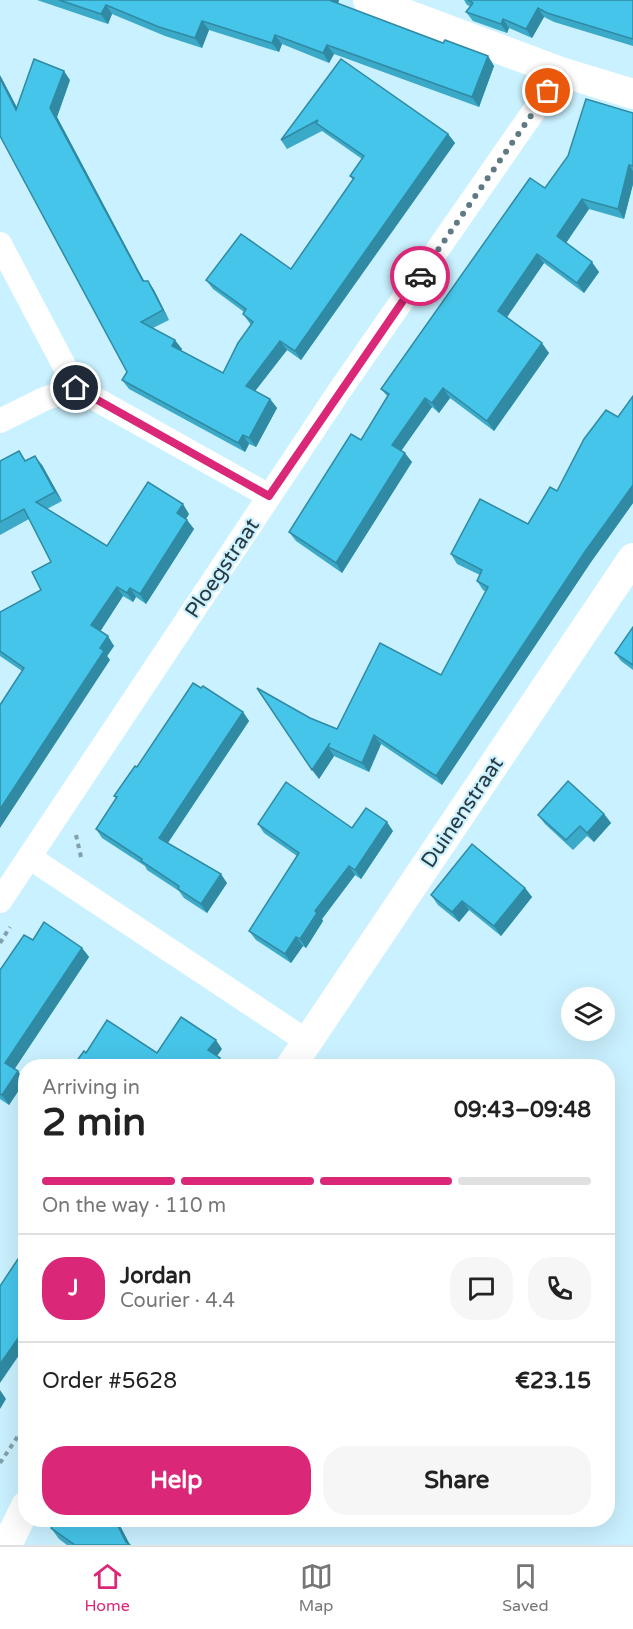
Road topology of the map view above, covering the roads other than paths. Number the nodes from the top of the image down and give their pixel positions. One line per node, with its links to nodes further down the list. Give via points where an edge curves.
1 (368, 0): 2 (street)
2 (561, 72): 3 (street); 7 (street, Ploegstraat)
3 (633, 94)
4 (0, 244): 5 (street)
5 (76, 388): 6 (street); 7 (street)
6 (0, 421)
7 (269, 496): 9 (street, Ploegstraat)
8 (633, 558): 11 (street, Duinenstraat)
9 (29, 857): 10 (street, Ploegstraat); 11 (street)
10 (0, 901)
11 (300, 1054)
12 (18, 1522): 13 (street)
13 (7, 1545)

